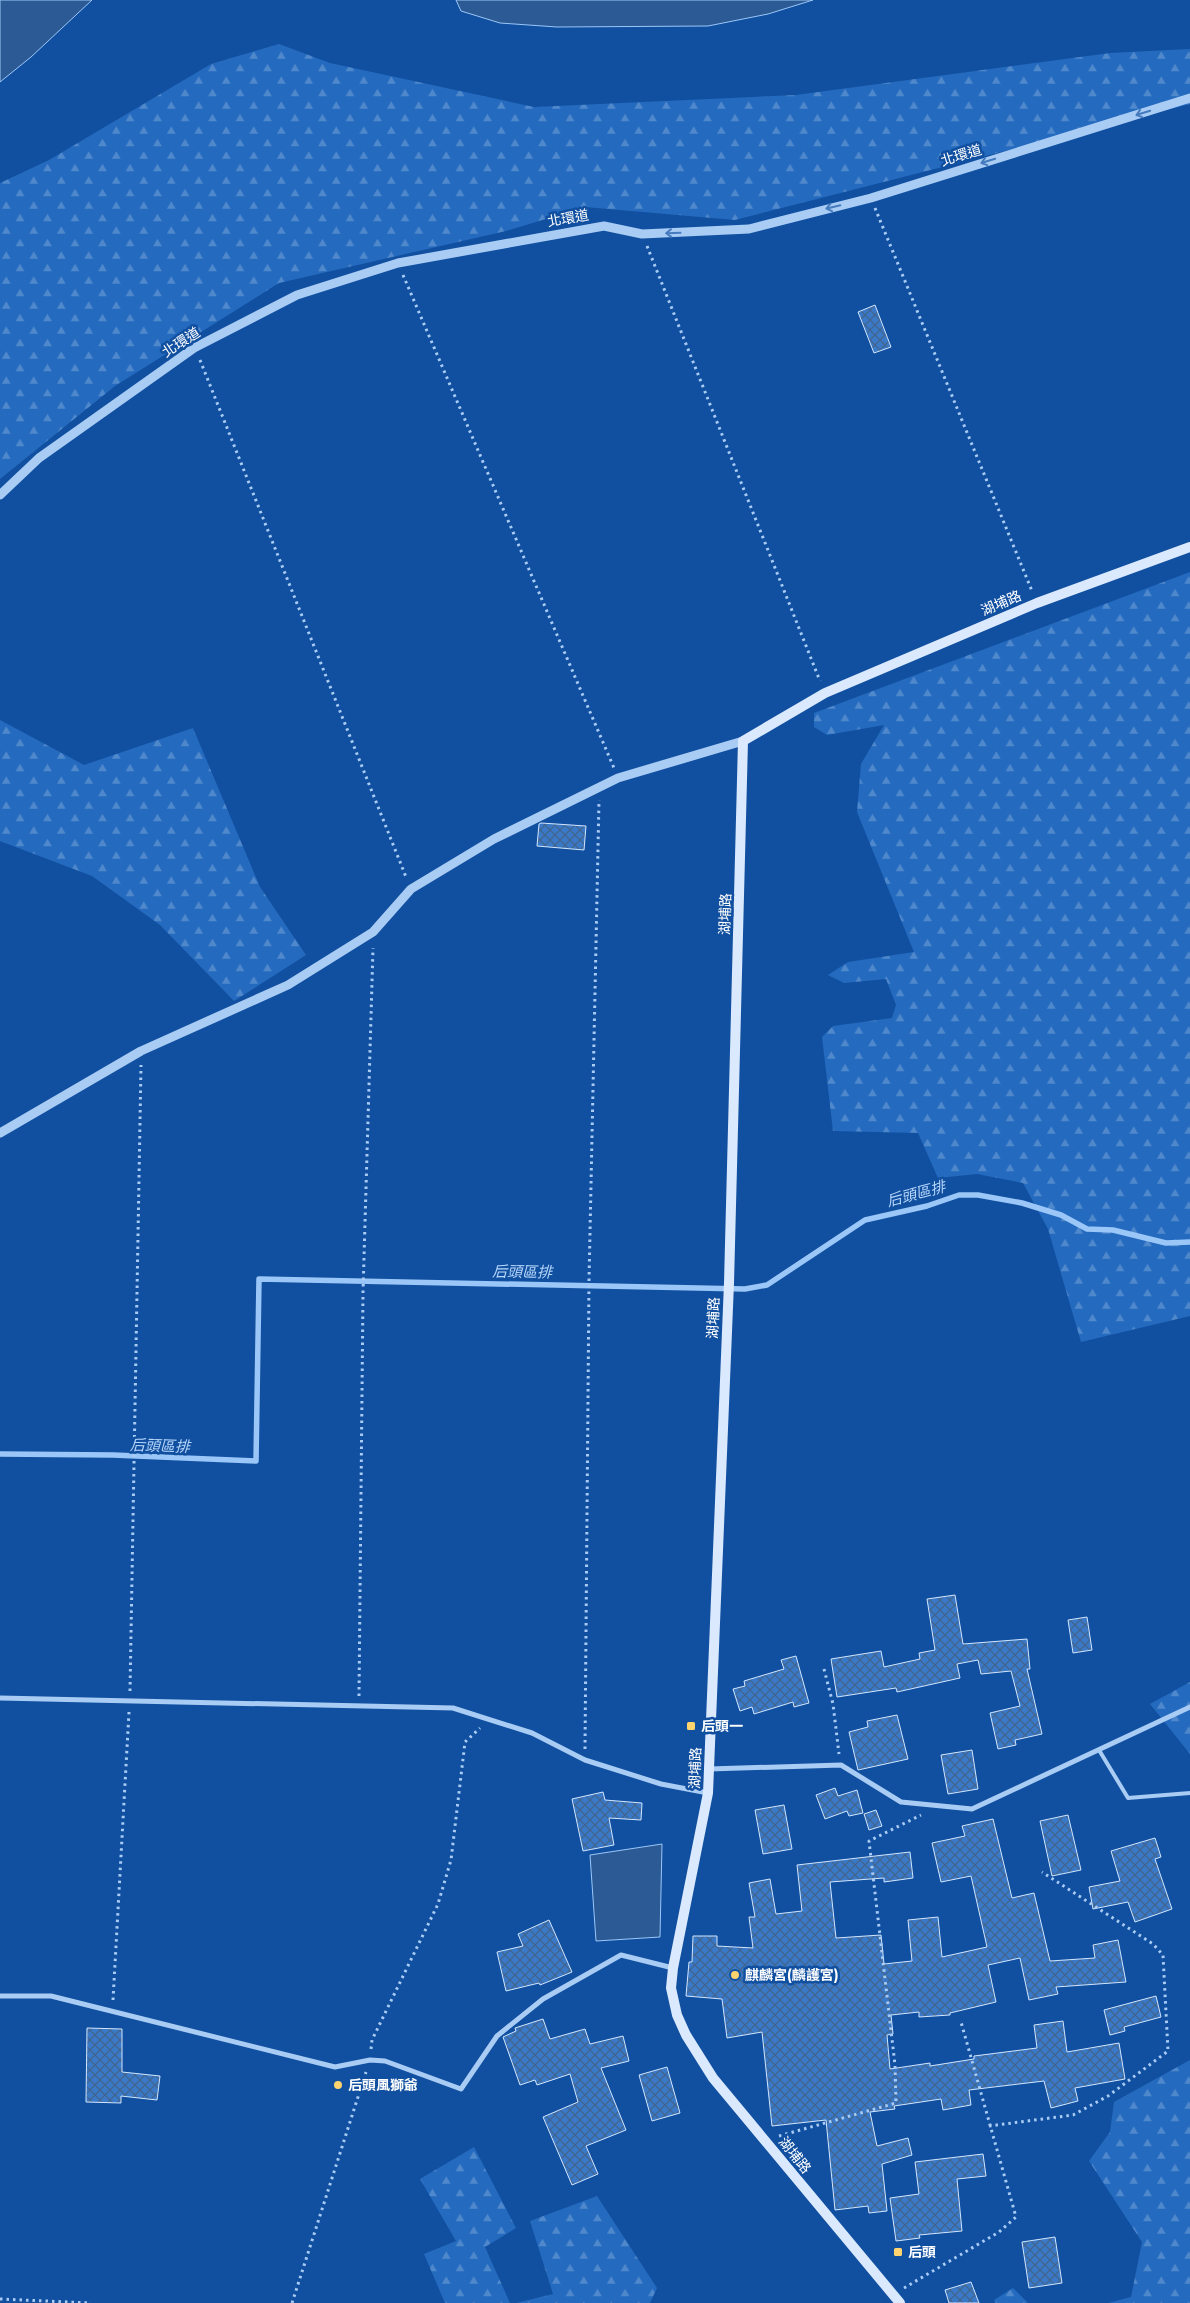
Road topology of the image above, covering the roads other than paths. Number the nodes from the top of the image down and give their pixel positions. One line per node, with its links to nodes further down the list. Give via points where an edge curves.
1 (1190, 98): 2 (street, 北環道, one-way to 2, via 871,198 750,228 642,234 604,226 398,263 297,294 194,348 39,458)
2 (0, 495)
3 (1190, 547): 4 (main road, 湖埔路, via 1037,603 825,693)
4 (743, 741): 5 (street, via 618,778 494,839 411,889 373,932 288,985 141,1051); 9 (main road, 湖埔路, via 729,1283)
5 (0, 1134)
6 (0, 1698): 10 (street, via 453,1708 532,1733 585,1760 661,1784)
7 (1190, 1707): 8 (street)
8 (1099, 1750): 9 (street, via 972,1809 901,1802 841,1765); 11 (lane, via 1128,1798)
9 (709, 1769): 10 (main road, 湖埔路)
10 (708, 1793): 12 (main road, 湖埔路)
11 (1190, 1793)
12 (673, 1968): 13 (street, via 621,1954 543,1998 497,2036 461,2088 385,2061 370,2060 335,2067 51,1996); 14 (main road, 湖埔路, via 671,1988 677,2015 713,2078)
13 (0, 1996)
14 (900, 2303)

